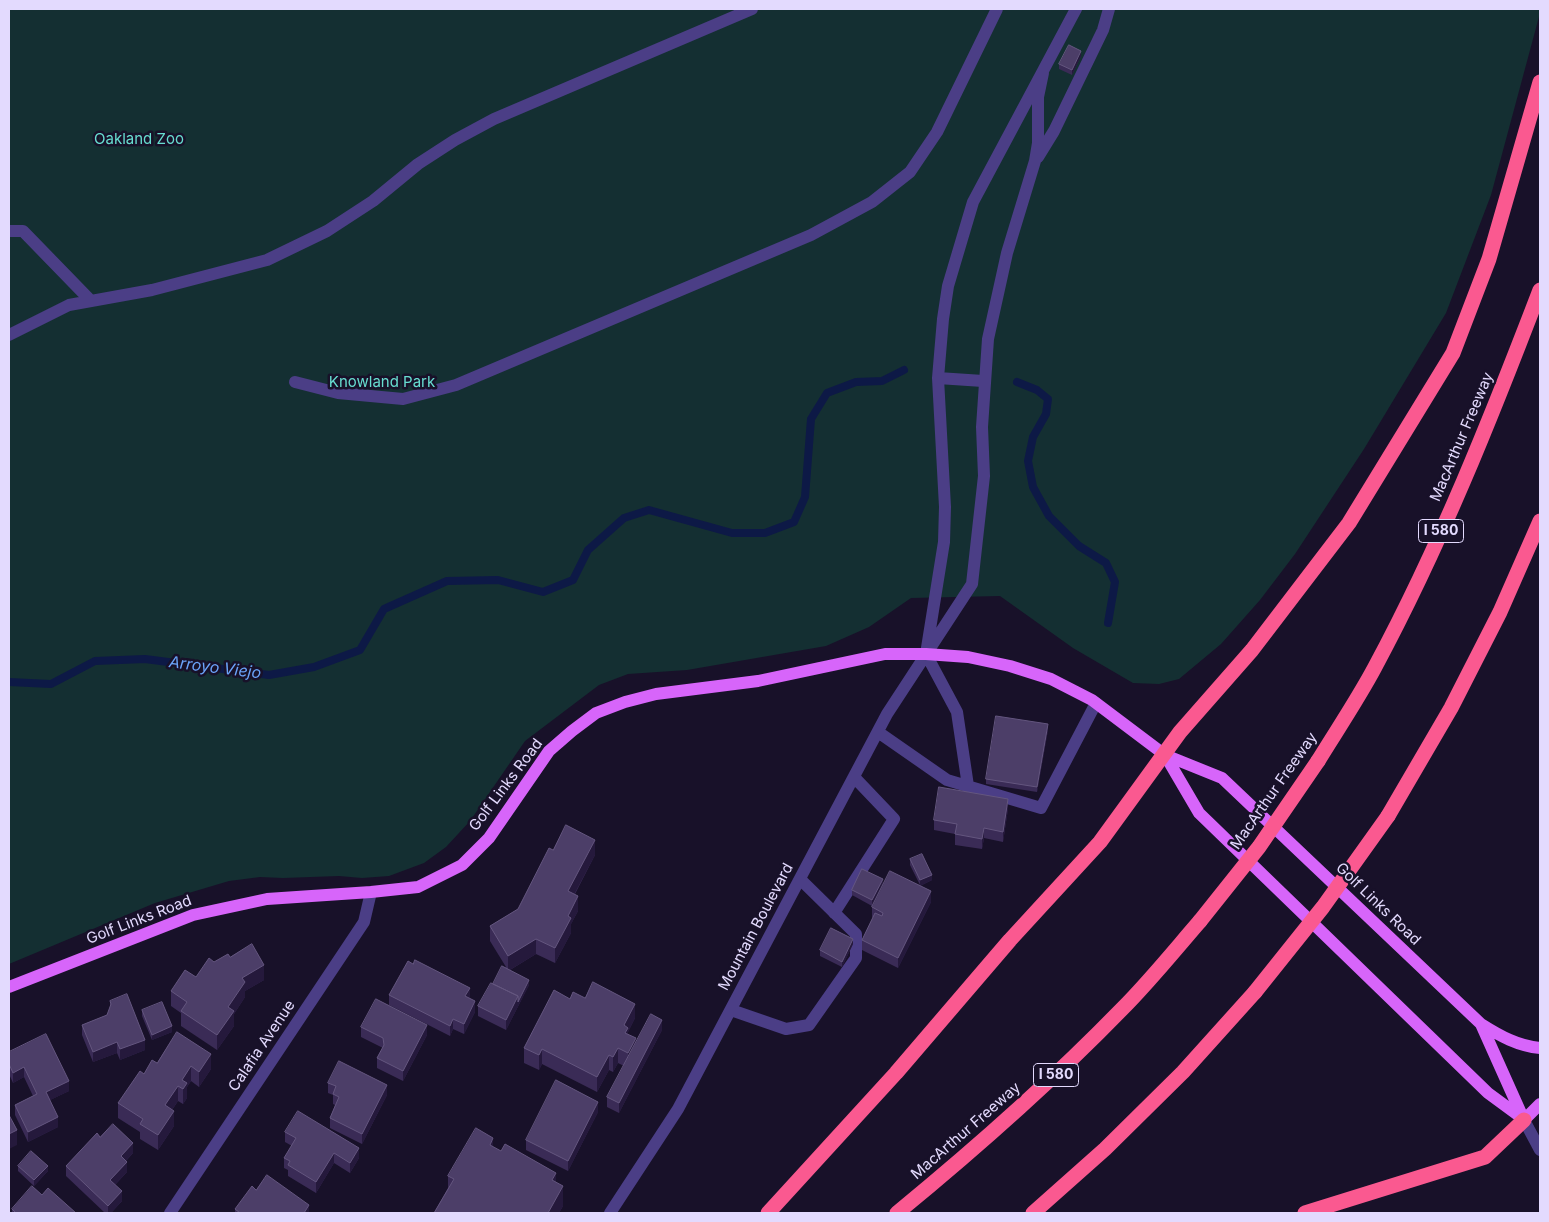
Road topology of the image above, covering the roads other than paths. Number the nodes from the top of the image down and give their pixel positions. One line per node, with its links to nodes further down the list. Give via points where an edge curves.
1 (752, 9): 10 (street, via 494,119 418,164 373,201 327,231 267,260 152,290)
2 (997, 9): 14 (street, via 937,132 910,172 872,202 811,235 456,384 403,399 338,393)
3 (1076, 9): 5 (street)
4 (1109, 9): 7 (street, via 1103,30 1054,131)
5 (1043, 73): 7 (street, via 1038,97); 12 (street, via 973,202 948,286)
6 (1540, 82): 19 (highway, via 1489,259 1453,353 1350,523 1252,650 1195,713)
7 (1035, 161): 13 (street, Mountain Boulevard, via 1005,262 988,339)
8 (9, 230): 10 (street, via 23,232)
9 (1540, 290): 36 (highway, MacArthur Freeway / I 580, bridge, via 1503,387 1420,579 1375,668 1318,761 1259,847 1124,1008 1048,1083)
10 (91, 301): 11 (street, via 69,305)
11 (9, 335)
12 (938, 378): 13 (street); 16 (street, via 944,542)
13 (983, 381): 16 (street, Mountain Boulevard, via 984,476 972,584)
14 (295, 382)
15 (1540, 521): 37 (highway, bridge, via 1500,612 1451,708 1388,816 1323,907 1255,992 1183,1072 1105,1150)
16 (926, 654): 17 (main road, Golf Links Road, via 968,657 1010,666 1051,679); 18 (street, Mountain Boulevard); 21 (street, via 957,712); 23 (main road, Golf Links Road, via 886,654 758,681 656,694 596,713 549,751 489,838 462,865 418,887)
17 (1096, 702): 19 (main road, Golf Links Road); 21 (street, via 1041,808)
18 (878, 732): 20 (street, Mountain Boulevard); 21 (street, via 947,780)
19 (1165, 755): 27 (main road, Golf Links Road, via 1222,778); 31 (main road, Golf Links Road, via 1199,813 1481,1087); 35 (highway, via 1100,842)
20 (854, 777): 22 (street, Mountain Boulevard); 24 (street, via 894,819)
21 (968, 786)
22 (800, 879): 24 (street); 26 (street, Mountain Boulevard)
23 (371, 892): 25 (main road, Golf Links Road, via 267,899 193,915); 33 (street, Calafia Avenue, via 364,922)
24 (834, 913): 26 (street, via 856,934 856,958 809,1025 786,1029)
25 (9, 987)
26 (730, 1010): 34 (street, Mountain Boulevard, via 678,1109)
27 (1481, 1024): 28 (main road, via 1504,1038); 31 (main road, Golf Links Road)
28 (1540, 1048)
29 (1540, 1104): 31 (main road)
30 (1540, 1116): 31 (main road)
31 (1524, 1120): 32 (street, Golf Links Road); 38 (highway, via 1485,1157)
32 (1540, 1150)
33 (170, 1213)
34 (610, 1213)
35 (768, 1213)
36 (897, 1213)
37 (1033, 1213)
38 (1305, 1213)

